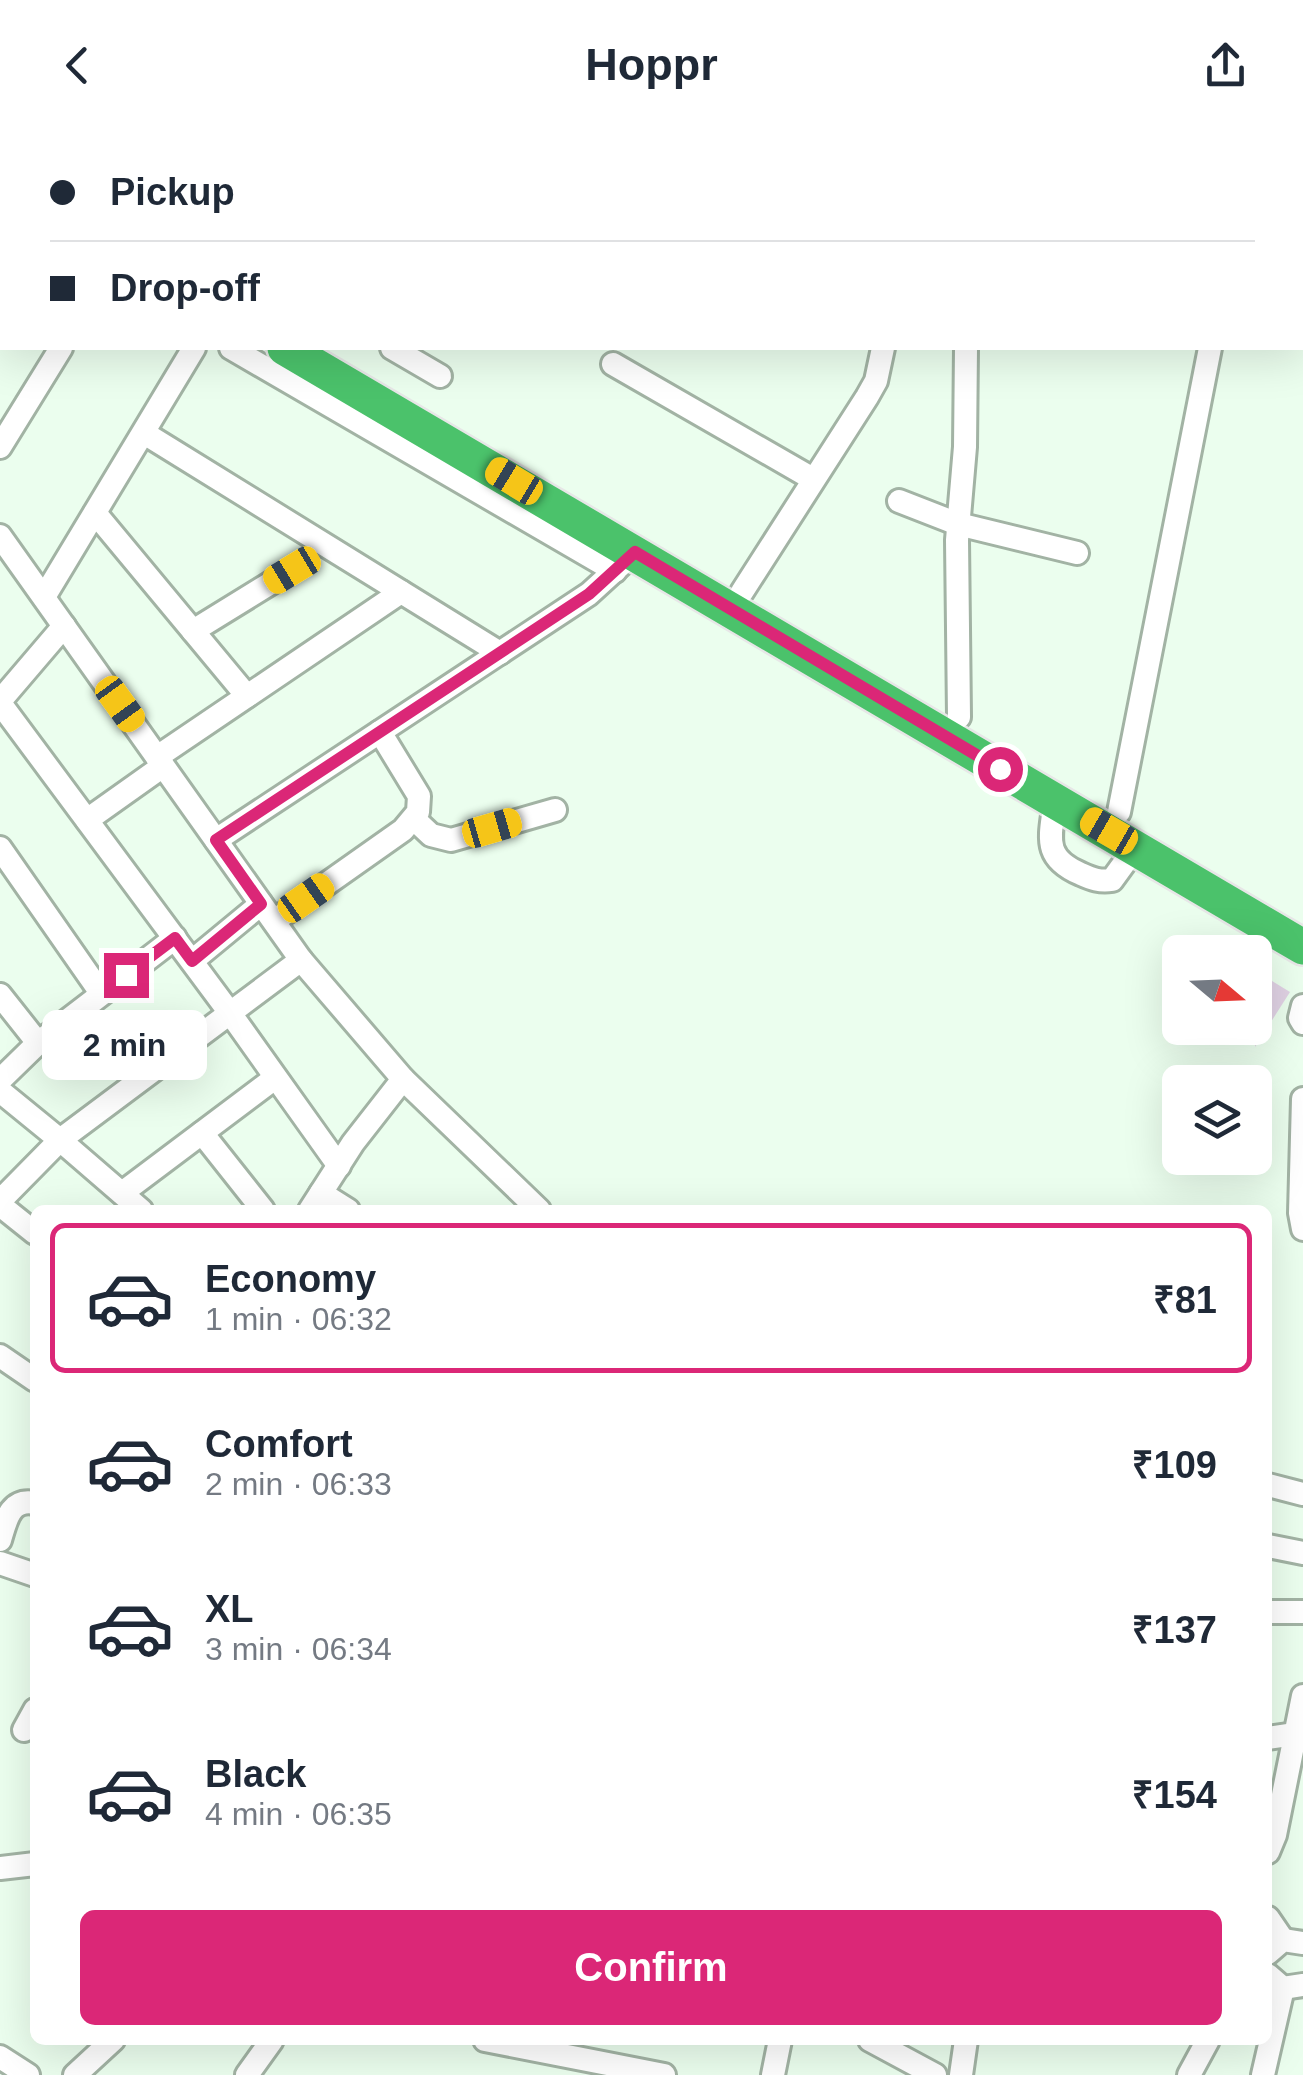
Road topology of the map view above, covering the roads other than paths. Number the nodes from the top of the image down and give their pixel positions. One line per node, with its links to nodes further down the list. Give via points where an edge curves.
1 (60, 350): 13 (street)
2 (193, 350): 12 (street)
3 (236, 350): 20 (street)
4 (288, 350): 20 (highway)
5 (333, 350): 23 (highway)
6 (395, 350): 11 (street)
7 (882, 350): 14 (street, via 868,397)
8 (966, 350): 17 (street)
9 (1210, 350): 35 (street)
10 (613, 364): 14 (street)
11 (440, 376)
12 (144, 432): 16 (street); 22 (street)
13 (0, 446)
14 (813, 479): 23 (street)
15 (899, 501): 17 (street)
16 (95, 512): 24 (street); 26 (street)
17 (958, 524): 19 (street); 30 (street)
18 (0, 536): 24 (street)
19 (1077, 553)
20 (625, 562): 27 (street); 33 (highway)
21 (292, 570): 26 (street)
22 (402, 592): 27 (street); 28 (street)
23 (742, 592): 30 (highway)
24 (44, 598): 25 (street)
25 (64, 626): 29 (street); 32 (street)
26 (192, 631): 28 (street)
27 (500, 653): 31 (street)
28 (247, 696): 32 (street)
29 (0, 702): 37 (street)
30 (958, 718): 35 (highway)
31 (380, 732): 36 (street, via 419,796); 38 (street)
32 (160, 761): 37 (street); 38 (street)
33 (1055, 800): 39 (highway); 39 (street, via 1050,844 1072,870 1112,880)
34 (555, 810): 36 (street, via 451,840 430,835)
35 (1119, 812): 42 (highway)
36 (414, 819): 41 (street)
37 (87, 820): 43 (street)
38 (216, 840): 41 (street)
39 (1136, 847): 44 (highway)
40 (0, 848): 47 (street)
41 (268, 912): 45 (street); 46 (street)
42 (1303, 920)
43 (175, 938): 46 (street); 47 (street)
44 (1303, 947)
45 (301, 960): 50 (street); 54 (street)
46 (192, 961): 50 (street)
47 (102, 993): 52 (street)
48 (0, 995): 52 (street)
49 (1303, 1006): 51 (street)
50 (230, 1013): 53 (street); 59 (street)
51 (1303, 1023)
52 (38, 1043): 55 (street)
53 (275, 1078): 58 (street); 60 (street)
54 (403, 1079): 60 (street); 66 (street)
55 (0, 1080)
56 (0, 1091): 59 (street)
57 (1303, 1100): 68 (street)
58 (202, 1132): 61 (street); 65 (street)
59 (60, 1140): 61 (street); 63 (street)
60 (339, 1166): 62 (street)
61 (122, 1193): 64 (street)
62 (316, 1202)
63 (0, 1203): 67 (street)
64 (135, 1205)
65 (259, 1205)
66 (534, 1205)
67 (30, 1229)
68 (1303, 1229)
69 (0, 1356): 70 (street)
70 (30, 1377)
71 (1272, 1486): 72 (street)
72 (1303, 1494)
73 (30, 1503): 74 (street, via 22,1501 8,1513)
74 (0, 1540)
75 (1272, 1547): 76 (street)
76 (1303, 1552)
77 (0, 1564): 78 (street)
78 (30, 1573)
79 (1272, 1612): 80 (street)
80 (1303, 1612)
81 (1303, 1696): 82 (street)
82 (1298, 1728): 83 (street); 84 (street)
83 (1272, 1737)
84 (1272, 1832)
85 (30, 1865): 86 (street)
86 (0, 1868)
87 (1278, 1982): 88 (street)
88 (1272, 2019)
89 (108, 2045): 100 (street)
90 (268, 2045): 101 (street)
91 (513, 2045): 98 (street)
92 (779, 2045): 103 (street)
93 (879, 2045): 104 (street)
94 (965, 2045): 105 (street)
95 (1205, 2045): 106 (street)
96 (1268, 2045): 107 (street)
97 (0, 2057): 99 (street)
98 (590, 2058): 102 (street)
99 (28, 2075)
100 (74, 2075)
101 (247, 2075)
102 (664, 2075)
103 (773, 2075)
104 (935, 2075)
105 (961, 2075)
106 (1190, 2075)
107 (1263, 2075)

